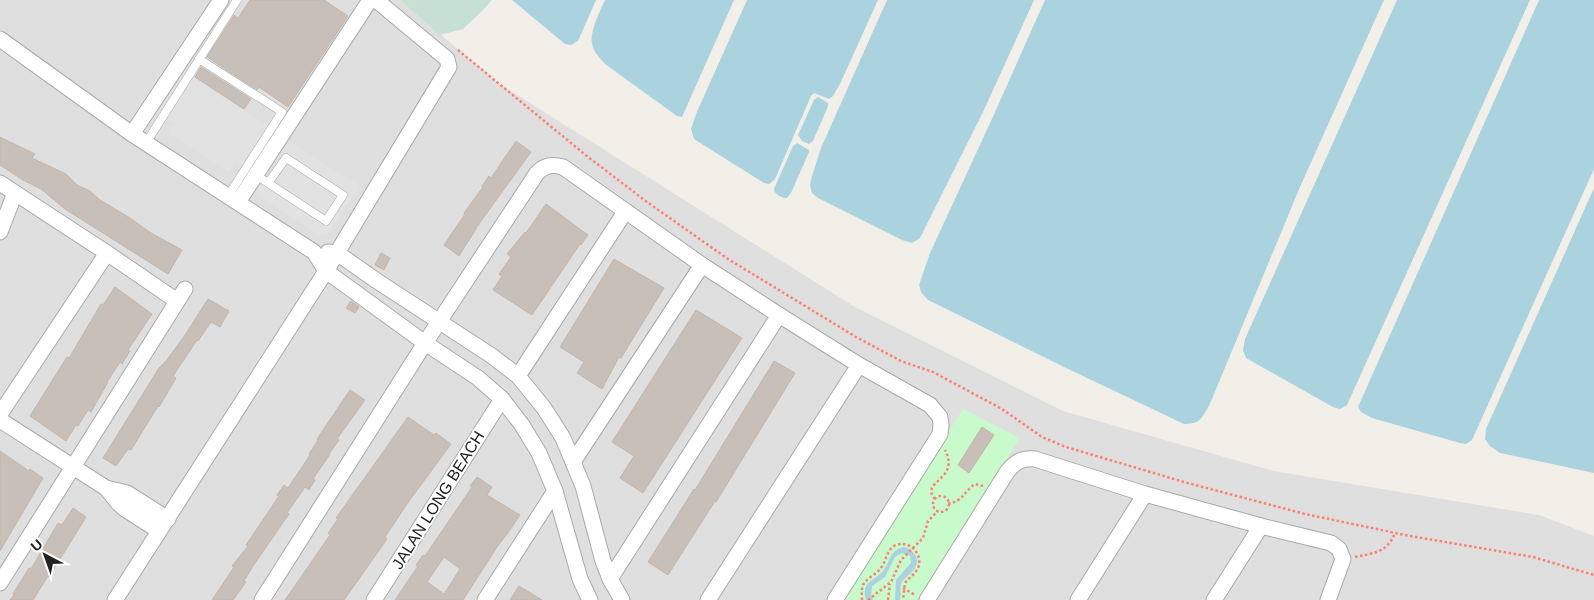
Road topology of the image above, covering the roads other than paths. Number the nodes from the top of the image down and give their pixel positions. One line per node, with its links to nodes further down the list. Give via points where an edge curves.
1 (221, 0): 7 (street)
2 (237, 0): 6 (lane)
3 (370, 0): 9 (street)
4 (376, 0): 17 (street, via 447,59 449,67)
5 (0, 39): 7 (street)
6 (200, 59): 8 (lane); 12 (lane, via 282,112)
7 (132, 134): 8 (street)
8 (146, 143): 12 (street)
9 (262, 179): 9 (lane, via 326,221 343,196 286,158); 12 (street)
10 (0, 183): 11 (street)
11 (15, 193): 14 (street); 16 (street)
12 (233, 199): 15 (street)
13 (625, 212): 18 (street); 21 (street, via 563,167 550,165 542,168); 24 (street)
14 (0, 232)
15 (314, 252): 17 (street); 19 (street)
16 (107, 253): 26 (street); 29 (street, via 181,295)
17 (337, 253): 19 (street); 21 (street)
18 (702, 265): 20 (street); 28 (street)
19 (326, 271): 22 (street); 32 (street)
20 (779, 315): 23 (street); 34 (street)
21 (439, 322): 22 (street); 24 (street)
22 (425, 343): 25 (street, via 478,378); 38 (street)
23 (859, 365): 43 (street); 44 (street, via 930,405 940,417 941,425 940,434)
24 (518, 376): 28 (street, via 544,408 563,438)
25 (502, 399): 30 (street, via 540,453); 39 (street, JALAN LONG BEACH)
26 (0, 414)
27 (0, 420): 29 (street)
28 (573, 462): 34 (street)
29 (72, 467): 32 (street, via 106,488 119,504); 35 (street)
30 (555, 491): 40 (street); 41 (street, via 580,579)
31 (1145, 494): 33 (street); 36 (street, via 1035,458 1018,460); 45 (street)
32 (164, 525): 37 (street)
33 (1261, 526): 46 (street); 47 (street, via 1331,543 1339,549 1343,559)
34 (610, 579): 42 (street)
35 (0, 583)
36 (921, 598)
37 (115, 600)
38 (262, 600)
39 (374, 600)
40 (485, 600)
41 (590, 600)
42 (622, 600)
43 (708, 600)
44 (835, 600)
45 (1078, 600)
46 (1214, 600)
47 (1328, 600)

